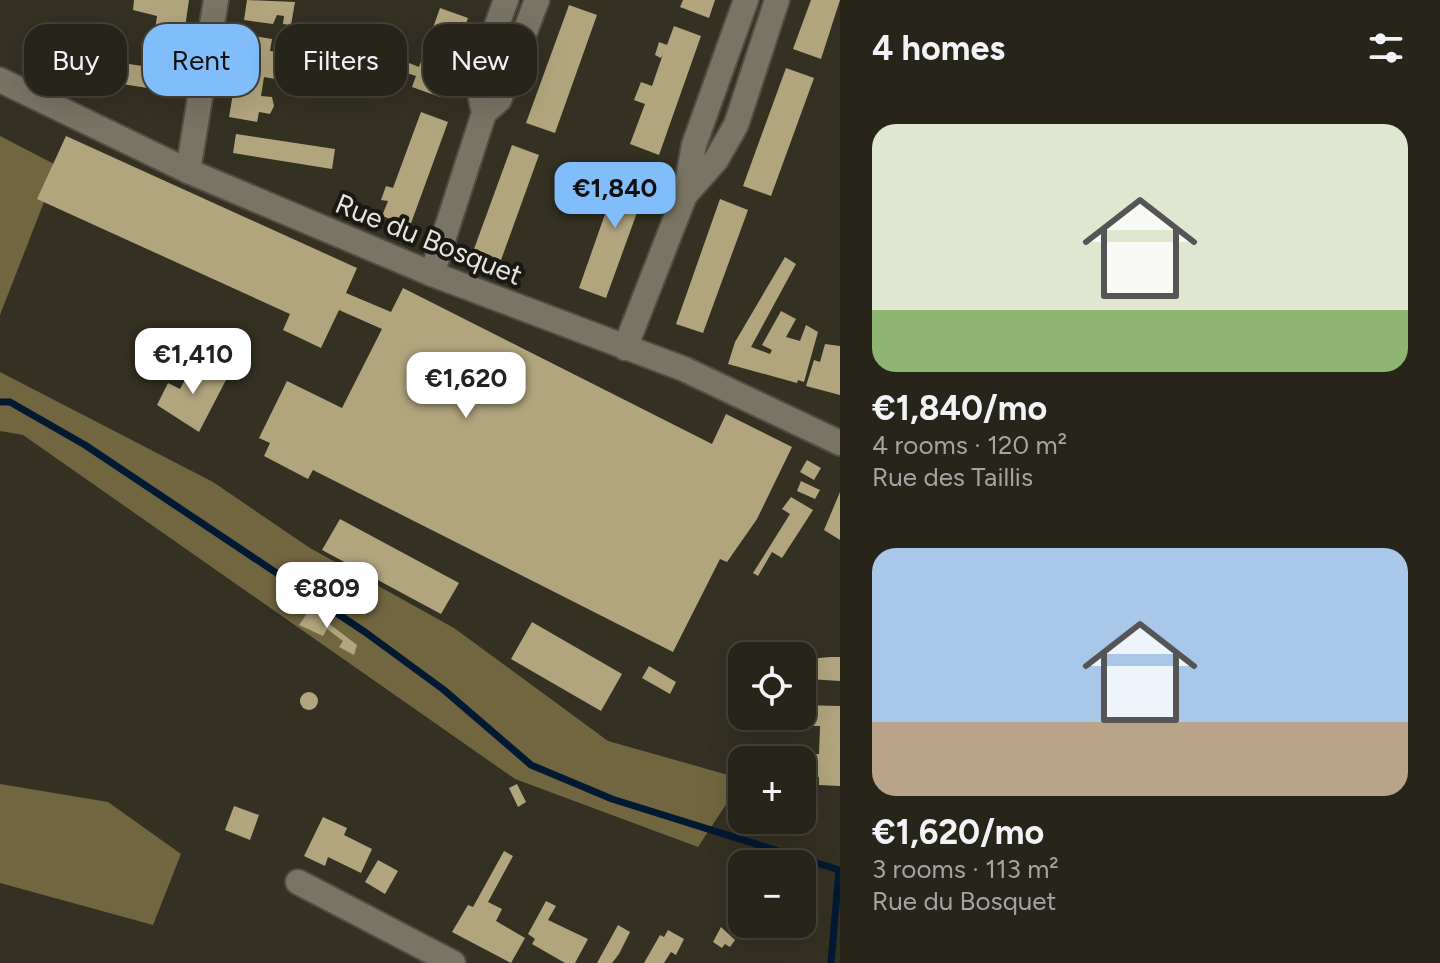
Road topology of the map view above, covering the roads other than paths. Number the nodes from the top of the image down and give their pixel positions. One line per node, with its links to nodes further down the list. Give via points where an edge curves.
1 (216, 0): 8 (street)
2 (506, 0): 7 (street, via 477,80)
3 (537, 0): 7 (street, via 499,100)
4 (746, 0): 9 (street, via 694,145)
5 (777, 0): 9 (street, via 736,125 716,160)
6 (0, 80): 8 (street, Rue du Bosquet)
7 (484, 113): 10 (street)
8 (188, 171): 10 (street, Rue du Bosquet)
9 (685, 195): 11 (street)
10 (432, 274): 11 (street, Rue du Bosquet)
11 (625, 348): 12 (street, Rue du Bosquet, via 684,369)
12 (840, 443)
13 (298, 882): 14 (street)
14 (453, 963)

